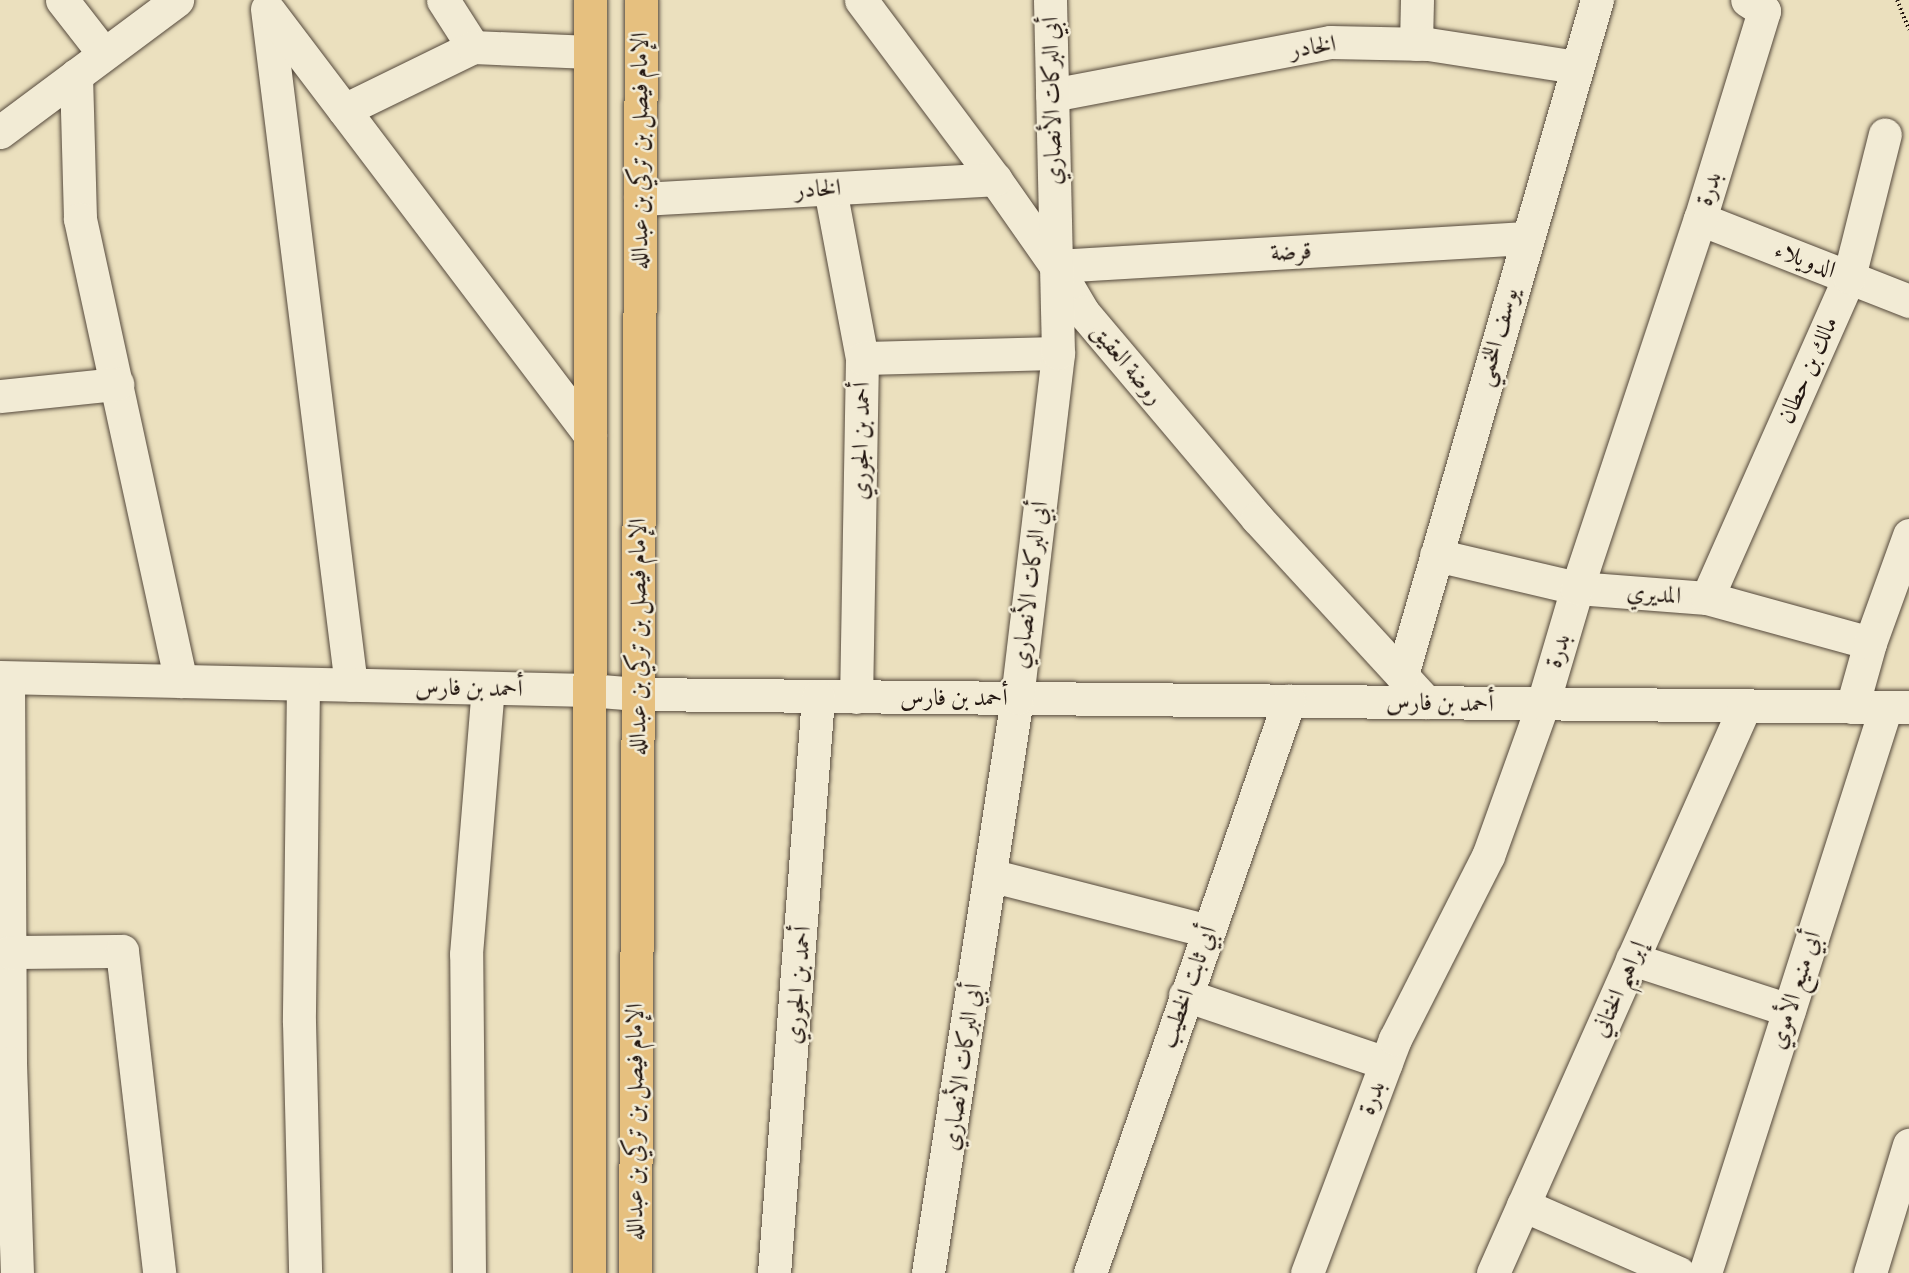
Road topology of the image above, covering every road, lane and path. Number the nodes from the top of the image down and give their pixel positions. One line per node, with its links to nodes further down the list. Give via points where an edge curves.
1 (62, 0): 17 (street)
2 (177, 0): 17 (street)
3 (443, 0): 15 (street)
4 (590, 0): 16 (main road, الإمام فيصل بن تركي بن عبدالله)
5 (641, 0): 26 (main road, الإمام فيصل بن تركي بن عبدالله)
6 (861, 0): 24 (street, روضة العقيق)
7 (1050, 0): 20 (street, أبي البركات الأنصاري)
8 (1417, 0): 14 (street)
9 (1597, 0): 18 (street, يوسف اللخمي)
10 (1897, 0): 13 (path)
11 (264, 4): 21 (street); 46 (street)
12 (1756, 5): 27 (street, بدرة)
13 (1909, 30)
14 (1416, 44): 18 (street, الخادر); 20 (street, الخادر, via 1330,42)
15 (473, 47): 16 (street); 21 (street)
16 (590, 52): 36 (main road, الإمام فيصل بن تركي بن عبدالله)
17 (104, 54): 19 (street)
18 (1576, 67): 28 (street, يوسف اللخمي)
19 (76, 75): 22 (street); 34 (street, via 80,219)
20 (1052, 95): 29 (street, أبي البركات الأنصاري)
21 (344, 110): 36 (street)
22 (0, 132)
23 (1885, 134): 30 (street, مالك بن حطان)
24 (995, 179): 25 (street, الخادر); 29 (street, روضة العقيق)
25 (830, 189): 26 (street, الخادر); 33 (street, أحمد بن الجوري)
26 (640, 199): 49 (main road, الإمام فيصل بن تركي بن عبدالله)
27 (1700, 219): 30 (street, الدويلاء); 39 (street, بدرة)
28 (1526, 238): 29 (street, قرضة); 38 (street, يوسف اللخمي)
29 (1056, 266): 32 (street, أبي البركات الأنصاري); 42 (street, روضة العقيق, via 1083,312 1257,518)
30 (1849, 277): 31 (street, الدويلاء); 40 (street, مالك بن حطان)
31 (1909, 301)
32 (1058, 353): 33 (street); 52 (street, أبي البركات الأنصاري)
33 (862, 358): 51 (street, أحمد بن الجوري)
34 (117, 384): 35 (street); 44 (street)
35 (0, 396)
36 (590, 435): 48 (main road, الإمام فيصل بن تركي بن عبدالله)
37 (1909, 535): 41 (street)
38 (1436, 555): 39 (street, المديري); 42 (street, يوسف اللخمي)
39 (1577, 588): 40 (street, المديري); 55 (street, بدرة)
40 (1707, 598): 41 (street, المديري)
41 (1870, 643): 57 (street)
42 (1402, 675): 54 (street, روضة العقيق)
43 (4, 677): 44 (street, أحمد بن فارس); 61 (street)
44 (181, 681): 45 (street, أحمد بن فارس)
45 (303, 684): 46 (street, أحمد بن فارس); 70 (street, via 299,1022)
46 (351, 685): 47 (street, أحمد بن فارس)
47 (488, 688): 48 (street, أحمد بن فارس); 71 (street, via 466,954)
48 (589, 690): 49 (street, أحمد بن فارس); 72 (main road, الإمام فيصل بن تركي بن عبدالله)
49 (638, 694): 50 (street, أحمد بن فارس); 73 (main road, الإمام فيصل بن تركي بن عبدالله)
50 (818, 696): 51 (street, أحمد بن فارس); 74 (street, أحمد بن الجوري)
51 (856, 697): 52 (street, أحمد بن فارس)
52 (1017, 698): 53 (street, أحمد بن فارس); 59 (street, أبي البركات الأنصاري)
53 (1289, 701): 54 (street, أحمد بن فارس); 60 (street, أبي ثابت الخطيب)
54 (1426, 702): 55 (street, أحمد بن فارس)
55 (1543, 704): 56 (street, أحمد بن فارس); 65 (street, بدرة, via 1488,856)
56 (1745, 706): 57 (street, أحمد بن فارس); 62 (street, إبراهيم الختاني)
57 (1852, 707): 58 (street, أحمد بن فارس)
58 (1898, 707): 64 (street, أبي منيع الأموي)
59 (990, 875): 60 (street); 75 (street, أبي البركات الأنصاري)
60 (1208, 930): 63 (street, أبي ثابت الخطيب)
61 (9, 952): 68 (street); 69 (street, via 122,951)
62 (1632, 959): 64 (street); 67 (street, إبراهيم الختاني)
63 (1185, 995): 65 (street); 76 (street, أبي ثابت الخطيب)
64 (1789, 1010): 80 (street, أبي منيع الأموي)
65 (1386, 1063): 77 (street, بدرة)
66 (1909, 1145): 81 (street)
67 (1523, 1205): 78 (street, إبراهيم الختاني); 79 (street)
68 (17, 1273)
69 (159, 1273)
70 (305, 1273)
71 (469, 1273)
72 (589, 1273)
73 (635, 1273)
74 (774, 1273)
75 (928, 1273)
76 (1090, 1273)
77 (1307, 1273)
78 (1493, 1273)
79 (1679, 1273)
80 (1705, 1273)
81 (1870, 1273)

